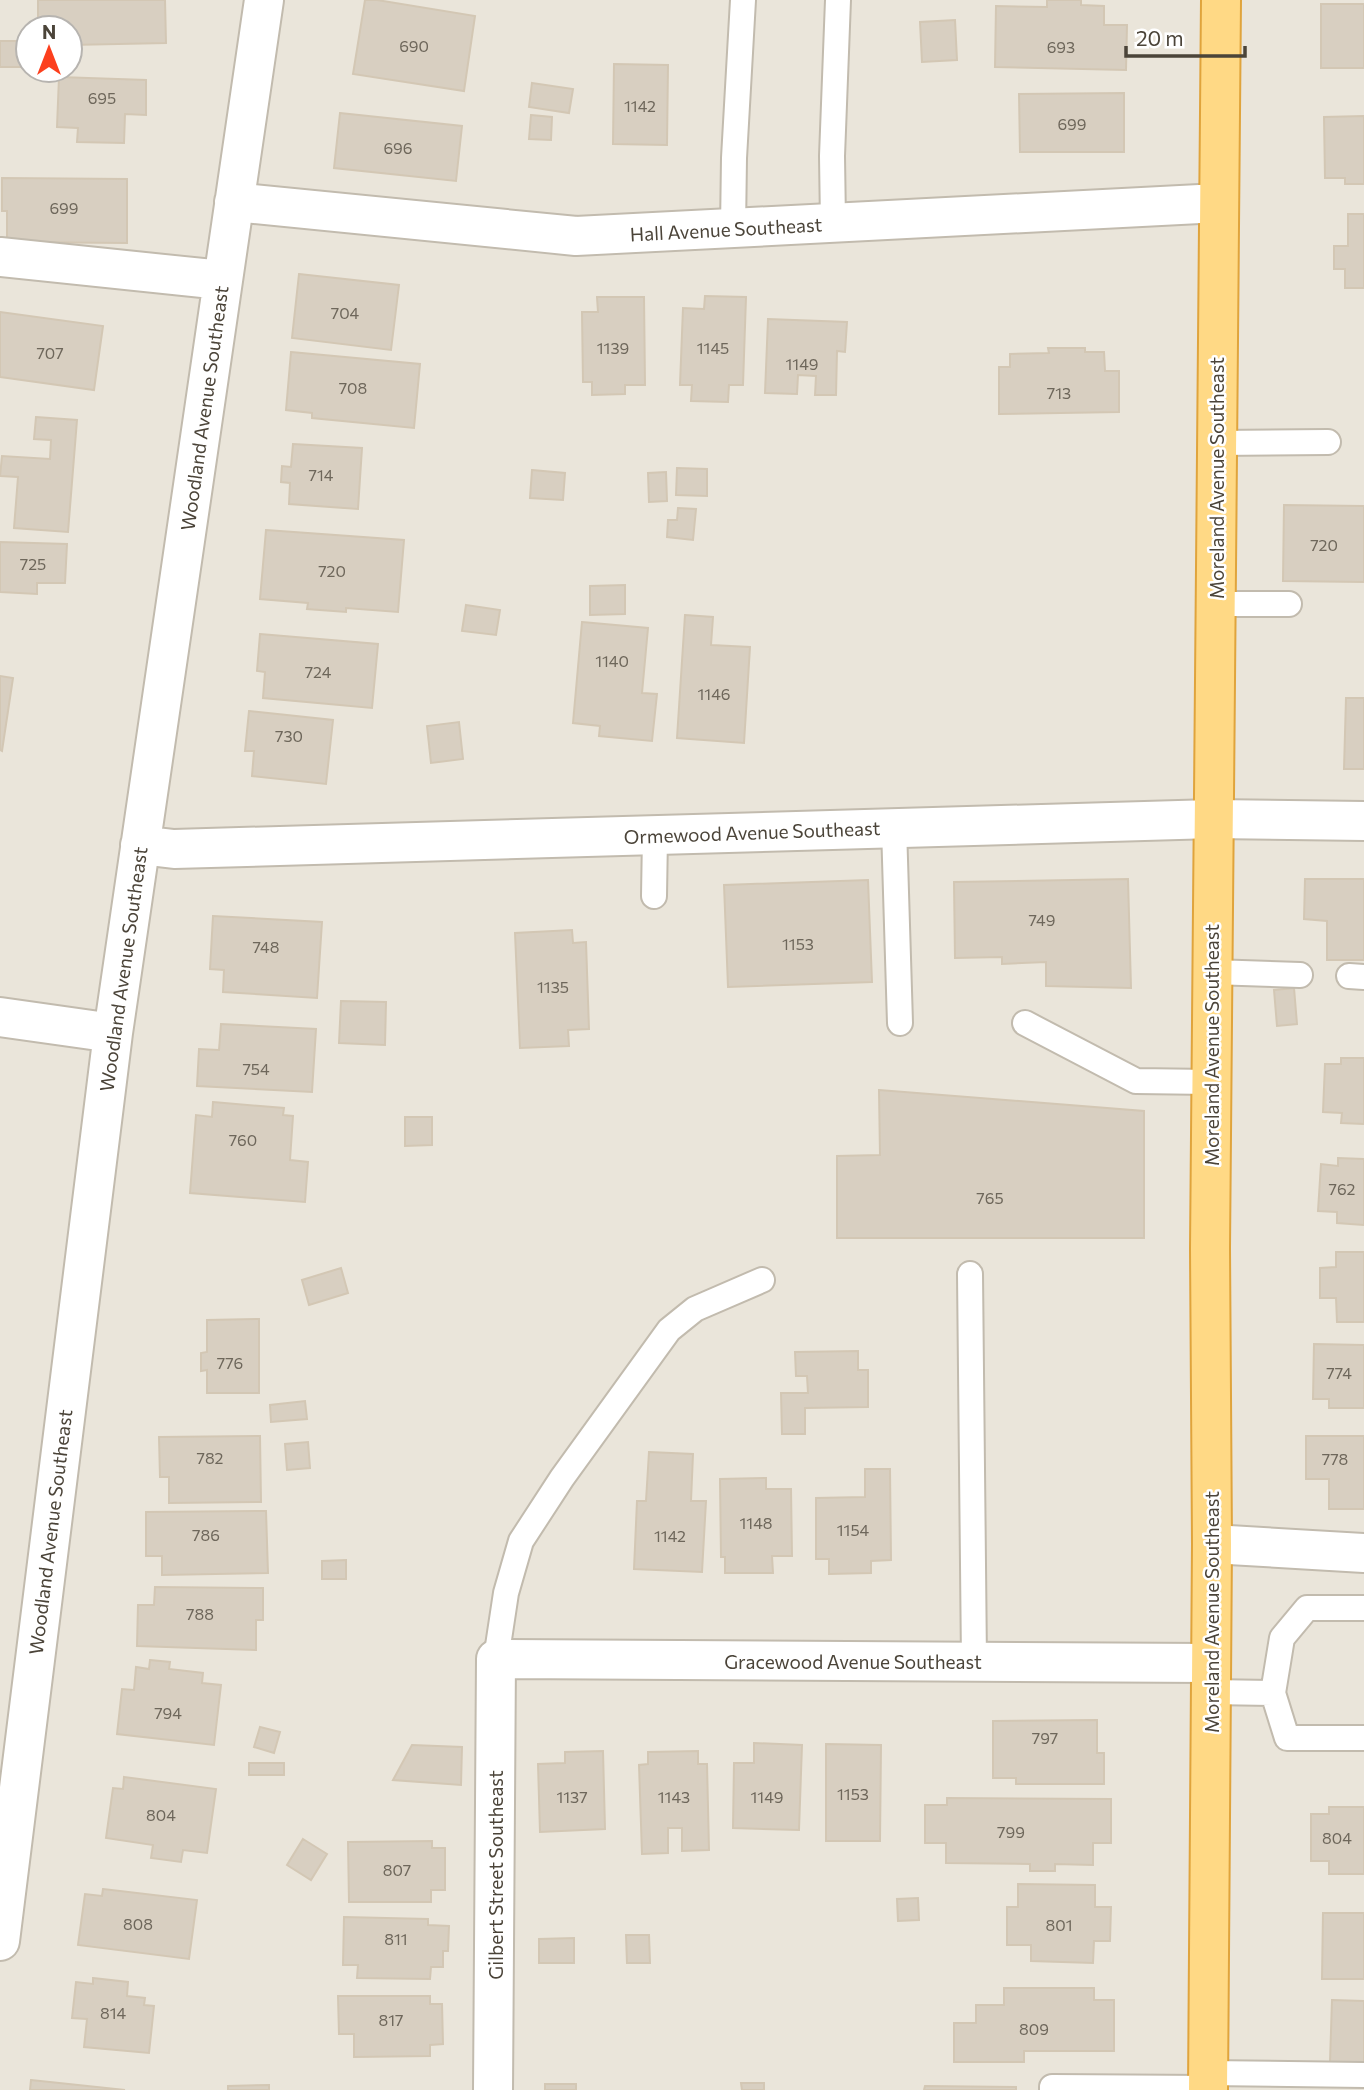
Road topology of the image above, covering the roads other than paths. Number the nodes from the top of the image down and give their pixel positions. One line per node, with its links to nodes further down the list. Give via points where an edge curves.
1 (264, 0): 5 (street, Woodland Avenue Southeast)
2 (743, 0): 8 (lane)
3 (838, 0): 7 (lane)
4 (1220, 0): 6 (highway, Moreland Avenue Southeast)
5 (234, 202): 8 (street, Hall Avenue Southeast, via 576,236); 10 (street, Woodland Avenue Southeast)
6 (1219, 203): 7 (street, Hall Avenue Southeast); 12 (highway, Moreland Avenue Southeast)
7 (833, 223): 8 (street, Hall Avenue Southeast)
8 (733, 228)
9 (0, 257): 10 (street)
10 (222, 280): 19 (street, Woodland Avenue Southeast)
11 (1328, 442): 12 (lane)
12 (1216, 443): 13 (highway, Moreland Avenue Southeast)
13 (1215, 604): 14 (lane); 15 (highway, Moreland Avenue Southeast)
14 (1289, 604)
15 (1213, 819): 16 (street, Ormewood Avenue Southeast); 17 (street, Ormewood Avenue Southeast); 21 (highway, Moreland Avenue Southeast)
16 (1364, 821)
17 (894, 827): 18 (street, Ormewood Avenue Southeast); 24 (lane)
18 (655, 836): 19 (street, Ormewood Avenue Southeast, via 174,849); 20 (lane)
19 (140, 845): 26 (street, Woodland Avenue Southeast)
20 (654, 896)
21 (1212, 972): 22 (lane); 27 (highway, Moreland Avenue Southeast)
22 (1300, 975)
23 (0, 1017): 26 (street)
24 (900, 1023)
25 (1025, 1023): 27 (lane, via 1136,1081)
26 (113, 1033): 38 (street, Woodland Avenue Southeast)
27 (1211, 1082): 30 (highway, Moreland Avenue Southeast)
28 (970, 1273): 34 (lane)
29 (762, 1279): 33 (lane, via 695,1309 669,1330 562,1478 521,1541 506,1593)
30 (1212, 1544): 31 (street); 35 (highway, Moreland Avenue Southeast)
31 (1364, 1553)
32 (1364, 1608): 36 (lane, via 1307,1608 1282,1638)
33 (496, 1659): 34 (street, Gracewood Avenue Southeast); 42 (street, Gilbert Street Southeast)
34 (974, 1661): 35 (street, Gracewood Avenue Southeast)
35 (1210, 1677): 36 (lane); 41 (highway, Moreland Avenue Southeast)
36 (1273, 1693): 37 (lane, via 1287,1738)
37 (1364, 1738)
38 (8, 1800): 39 (street, Woodland Avenue Southeast)
39 (0, 1941)
40 (1364, 2075): 41 (lane)
41 (1208, 2084): 43 (lane)
42 (493, 2090)
43 (1052, 2090)

